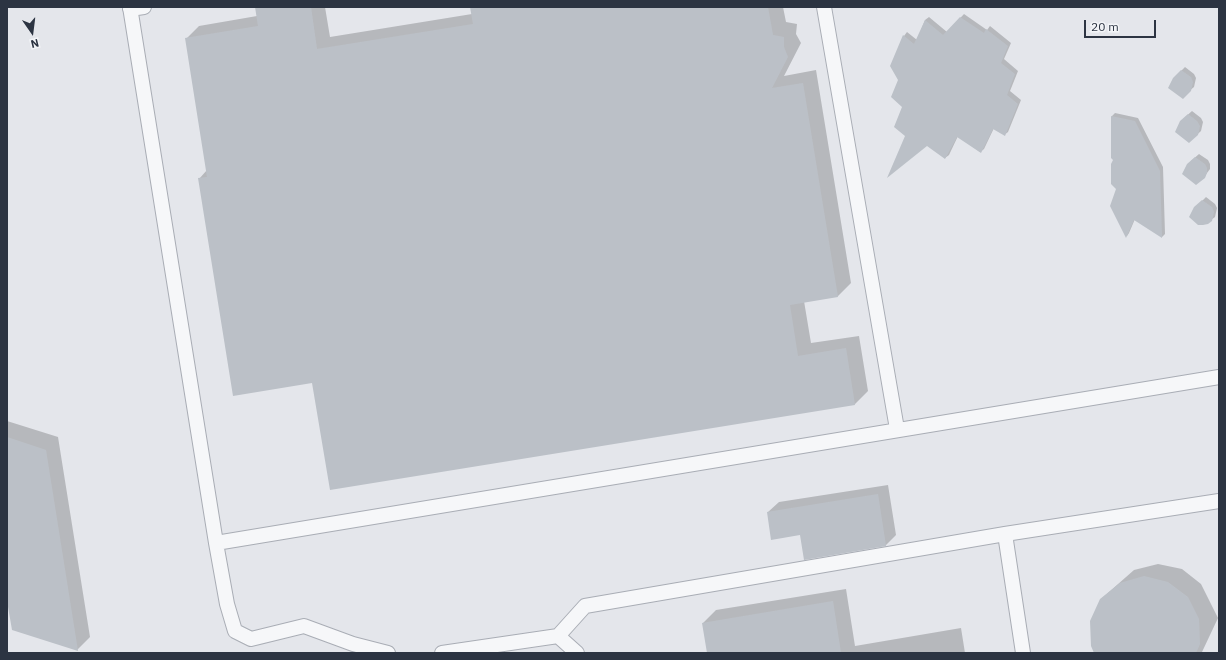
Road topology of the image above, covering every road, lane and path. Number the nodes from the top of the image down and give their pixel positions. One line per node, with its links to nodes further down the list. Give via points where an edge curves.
1 (824, 7): 4 (lane)
2 (135, 8): 7 (lane)
3 (1219, 377): 4 (lane)
4 (897, 429): 7 (lane)
5 (1219, 501): 6 (lane)
6 (1005, 534): 8 (lane, via 585,606); 13 (lane)
7 (216, 543): 9 (lane, via 227,604 235,630 251,639 304,626)
8 (558, 636): 11 (lane); 12 (lane)
9 (349, 648): 10 (lane)
10 (388, 653)
11 (442, 653)
12 (577, 653)
13 (1023, 653)

